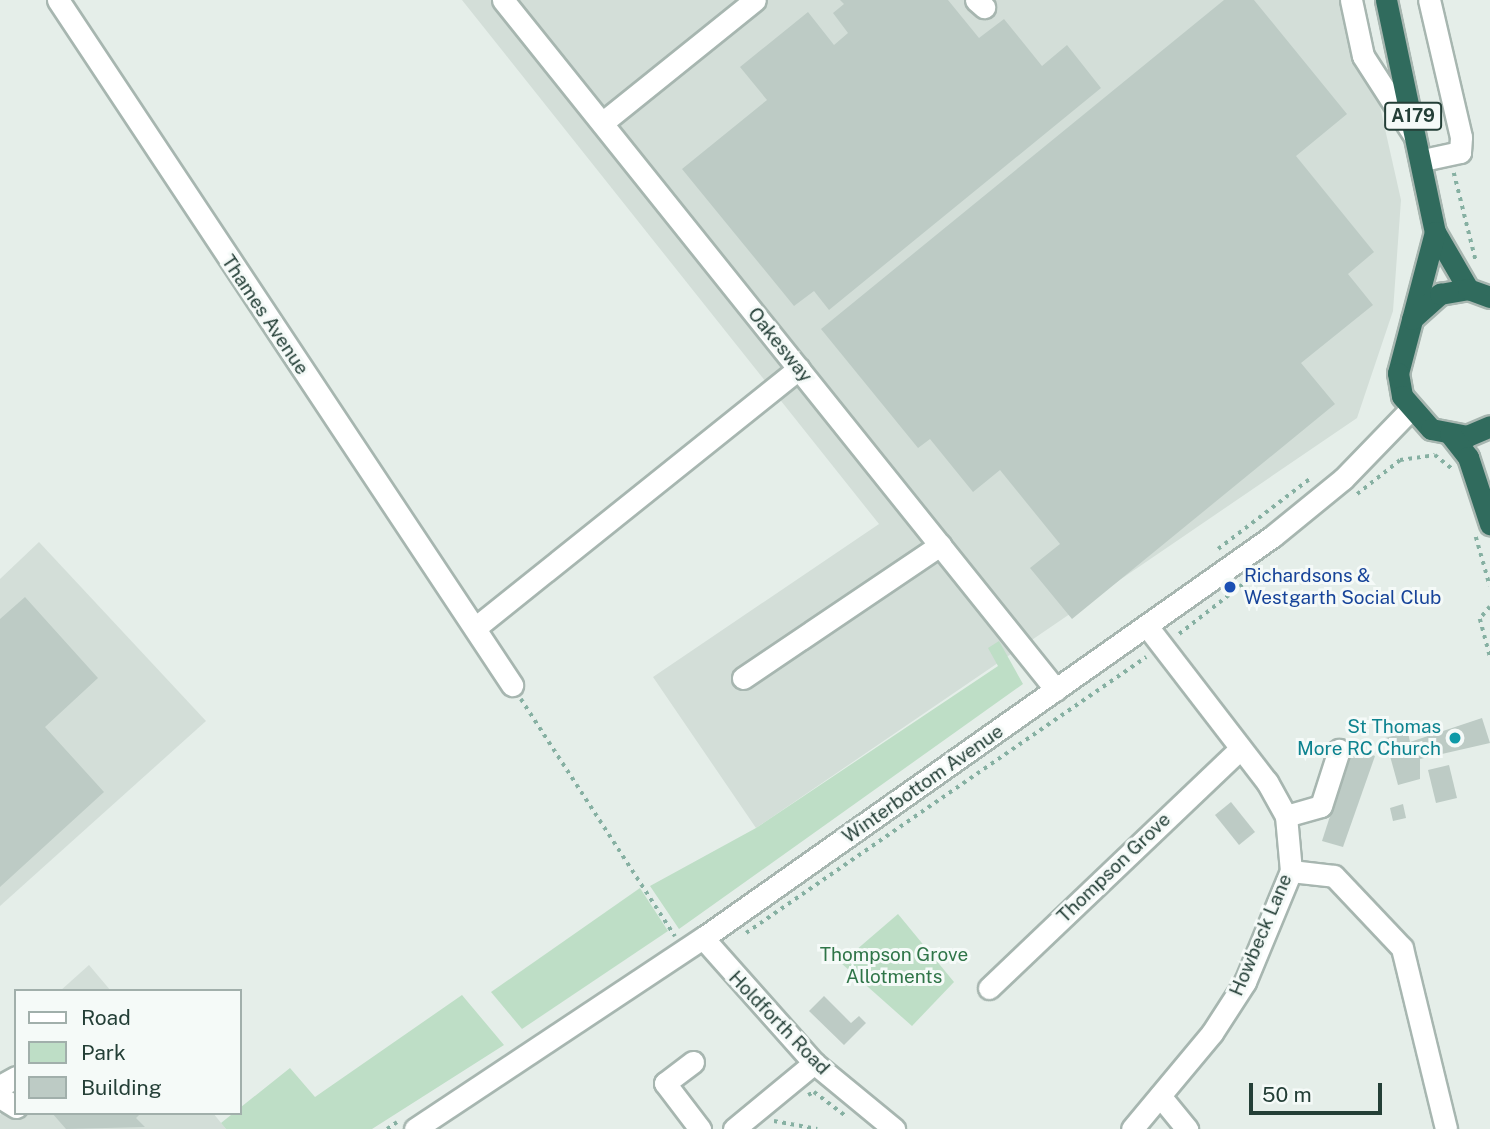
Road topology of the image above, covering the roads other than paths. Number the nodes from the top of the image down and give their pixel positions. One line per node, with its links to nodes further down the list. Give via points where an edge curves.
1 (58, 0): 20 (street, Thames Avenue)
2 (503, 0): 7 (street, Oakesway)
3 (755, 0): 7 (street)
4 (1351, 0): 8 (street, via 1363,56)
5 (1386, 0): 8 (highway, A179)
6 (1429, 0): 8 (street, via 1461,137 1460,152)
7 (602, 123): 13 (street, Oakesway)
8 (1421, 152): 9 (highway, A179)
9 (1435, 232): 10 (highway, A179); 12 (highway, A179)
10 (1474, 283): 11 (highway); 12 (highway, via 1440,294)
11 (1490, 297)
12 (1411, 320): 14 (highway, A179, via 1398,373)
13 (799, 368): 18 (street, Oakesway); 20 (street)
14 (1409, 411): 16 (highway, via 1431,429); 19 (street, Winterbottom Avenue, via 1343,479)
15 (1490, 426): 16 (highway, via 1467,436)
16 (1450, 434): 17 (highway, via 1468,457)
17 (1481, 524)
18 (940, 545): 21 (street); 23 (street, Oakesway)
19 (1147, 626): 23 (street, Winterbottom Avenue); 24 (street, Howbeck Lane)
20 (475, 628): 22 (street, Thames Avenue)
21 (743, 678)
22 (512, 685)
23 (1056, 690): 28 (street, Winterbottom Avenue)
24 (1240, 749): 26 (street, Howbeck Lane); 29 (street, Thompson Grove)
25 (1339, 750): 26 (street, via 1321,806)
26 (1286, 816): 27 (street, Howbeck Lane)
27 (1291, 871): 32 (street, Howbeck Lane, via 1245,982); 39 (street, via 1334,876 1402,948)
28 (703, 938): 31 (street, Holdforth Road); 33 (street, Winterbottom Avenue)
29 (989, 988)
30 (693, 1062): 34 (street, via 666,1083)
31 (814, 1063): 35 (street); 36 (street, Holdforth Road)
32 (1160, 1096): 37 (street, Howbeck Lane); 38 (street)
33 (415, 1129)
34 (700, 1129)
35 (734, 1129)
36 (894, 1129)
37 (1132, 1129)
38 (1187, 1129)
39 (1446, 1129)

